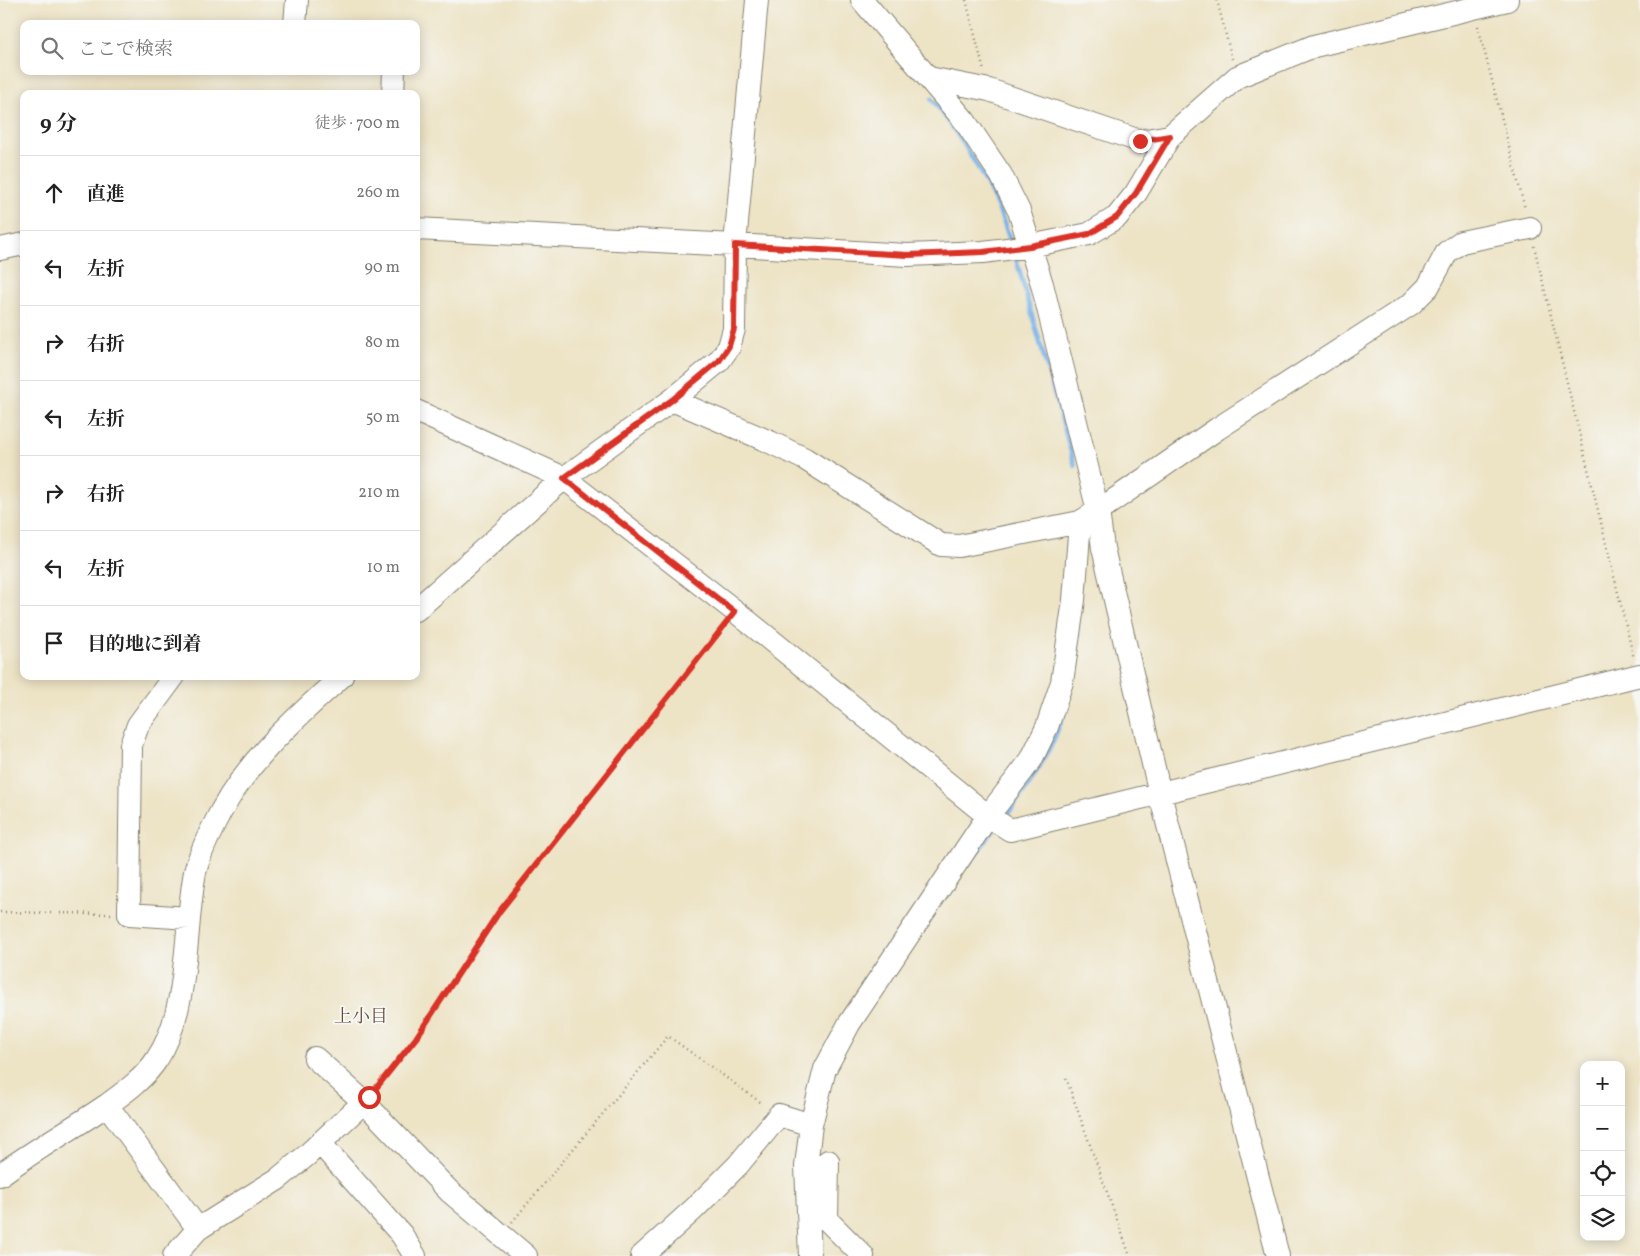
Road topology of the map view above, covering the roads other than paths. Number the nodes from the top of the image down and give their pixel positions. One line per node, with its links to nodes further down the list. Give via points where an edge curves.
1 (296, 0): 5 (street)
2 (757, 0): 13 (street)
3 (862, 0): 7 (street)
4 (1507, 0): 9 (street, via 1314,46 1237,77)
5 (296, 20)
6 (394, 75): 8 (street)
7 (929, 78): 9 (street, via 989,90 1140,141); 14 (street, via 964,120 1001,175 1019,211)
8 (393, 90)
9 (1170, 136): 14 (street, via 1136,193 1117,217 1089,234)
10 (420, 228): 13 (street)
11 (1530, 228): 19 (street, via 1461,242 1447,252 1428,287 1411,304)
12 (20, 245): 15 (street)
13 (735, 245): 14 (street, via 908,255 983,252); 16 (street, via 734,329 729,346 719,361)
14 (1030, 246): 19 (street, via 1042,284)
15 (0, 249)
16 (672, 400): 18 (street); 19 (street, via 805,459 941,545 959,546)
17 (420, 414): 18 (street)
18 (564, 478): 20 (street); 25 (street)
19 (1089, 516): 24 (street, via 1103,548); 25 (street, via 1062,682 1048,727 1031,760)
20 (420, 606)
21 (1639, 675): 24 (street)
22 (171, 680): 26 (street, via 138,725 131,745 129,914)
23 (338, 680): 26 (street, via 270,744 246,771 222,807 195,872)
24 (1160, 794): 25 (street, via 1010,830); 41 (street)
25 (988, 816): 30 (street, via 849,1024 825,1069)
26 (189, 918): 29 (street, via 179,1003 170,1035 157,1060 130,1089)
27 (315, 1058): 28 (street)
28 (364, 1102): 31 (street); 37 (street, via 449,1191)
29 (107, 1105): 33 (street); 34 (street)
30 (810, 1125): 32 (street); 38 (street, via 779,1115 738,1165)
31 (320, 1143): 34 (street, via 278,1179); 36 (street, via 402,1235)
32 (820, 1167): 39 (street); 40 (street, via 827,1220)
33 (0, 1176)
34 (198, 1229): 35 (street)
35 (174, 1256)
36 (415, 1256)
37 (526, 1256)
38 (642, 1256)
39 (810, 1256)
40 (863, 1256)
41 (1278, 1256)

